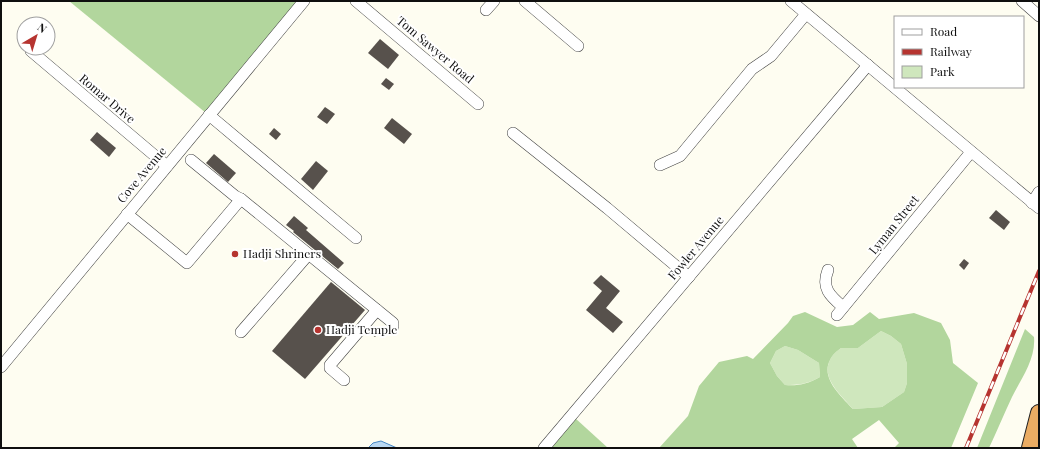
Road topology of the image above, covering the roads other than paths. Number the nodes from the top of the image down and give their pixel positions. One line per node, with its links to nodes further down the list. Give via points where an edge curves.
1 (304, 1): 16 (street, Cove Avenue)
2 (356, 1): 15 (street, Tom Sawyer Road)
3 (494, 1): 7 (street)
4 (525, 1): 10 (street)
5 (791, 1): 8 (street)
6 (1022, 1): 9 (street)
7 (486, 10)
8 (806, 14): 12 (street); 20 (street, via 771,56 752,69 680,156)
9 (1039, 16)
10 (578, 46)
11 (37, 56): 21 (street, Romar Drive)
12 (868, 65): 13 (street); 29 (street, Fowler Avenue)
13 (894, 87)
14 (895, 88): 18 (street)
15 (478, 104)
16 (209, 115): 21 (street, Cove Avenue); 26 (street)
17 (513, 133): 29 (street)
18 (971, 152): 24 (street); 28 (street, Lyman Street, via 840,311 827,288 825,278)
19 (191, 160): 23 (street)
20 (660, 165)
21 (167, 166): 25 (street, Cove Avenue)
22 (1039, 192): 24 (street)
23 (240, 199): 25 (street, via 187,263); 27 (street)
24 (1036, 205)
25 (127, 214): 33 (street, Cove Avenue)
26 (356, 238)
27 (308, 255): 30 (street); 32 (street)
28 (828, 270)
29 (689, 277): 37 (street, Fowler Avenue)
30 (377, 310): 31 (street, via 393,323); 34 (street, via 330,365 330,368)
31 (393, 328)
32 (241, 332)
33 (1, 367)
34 (344, 380)
35 (1039, 413): 36 (highway)
36 (1034, 440)
37 (544, 448)

